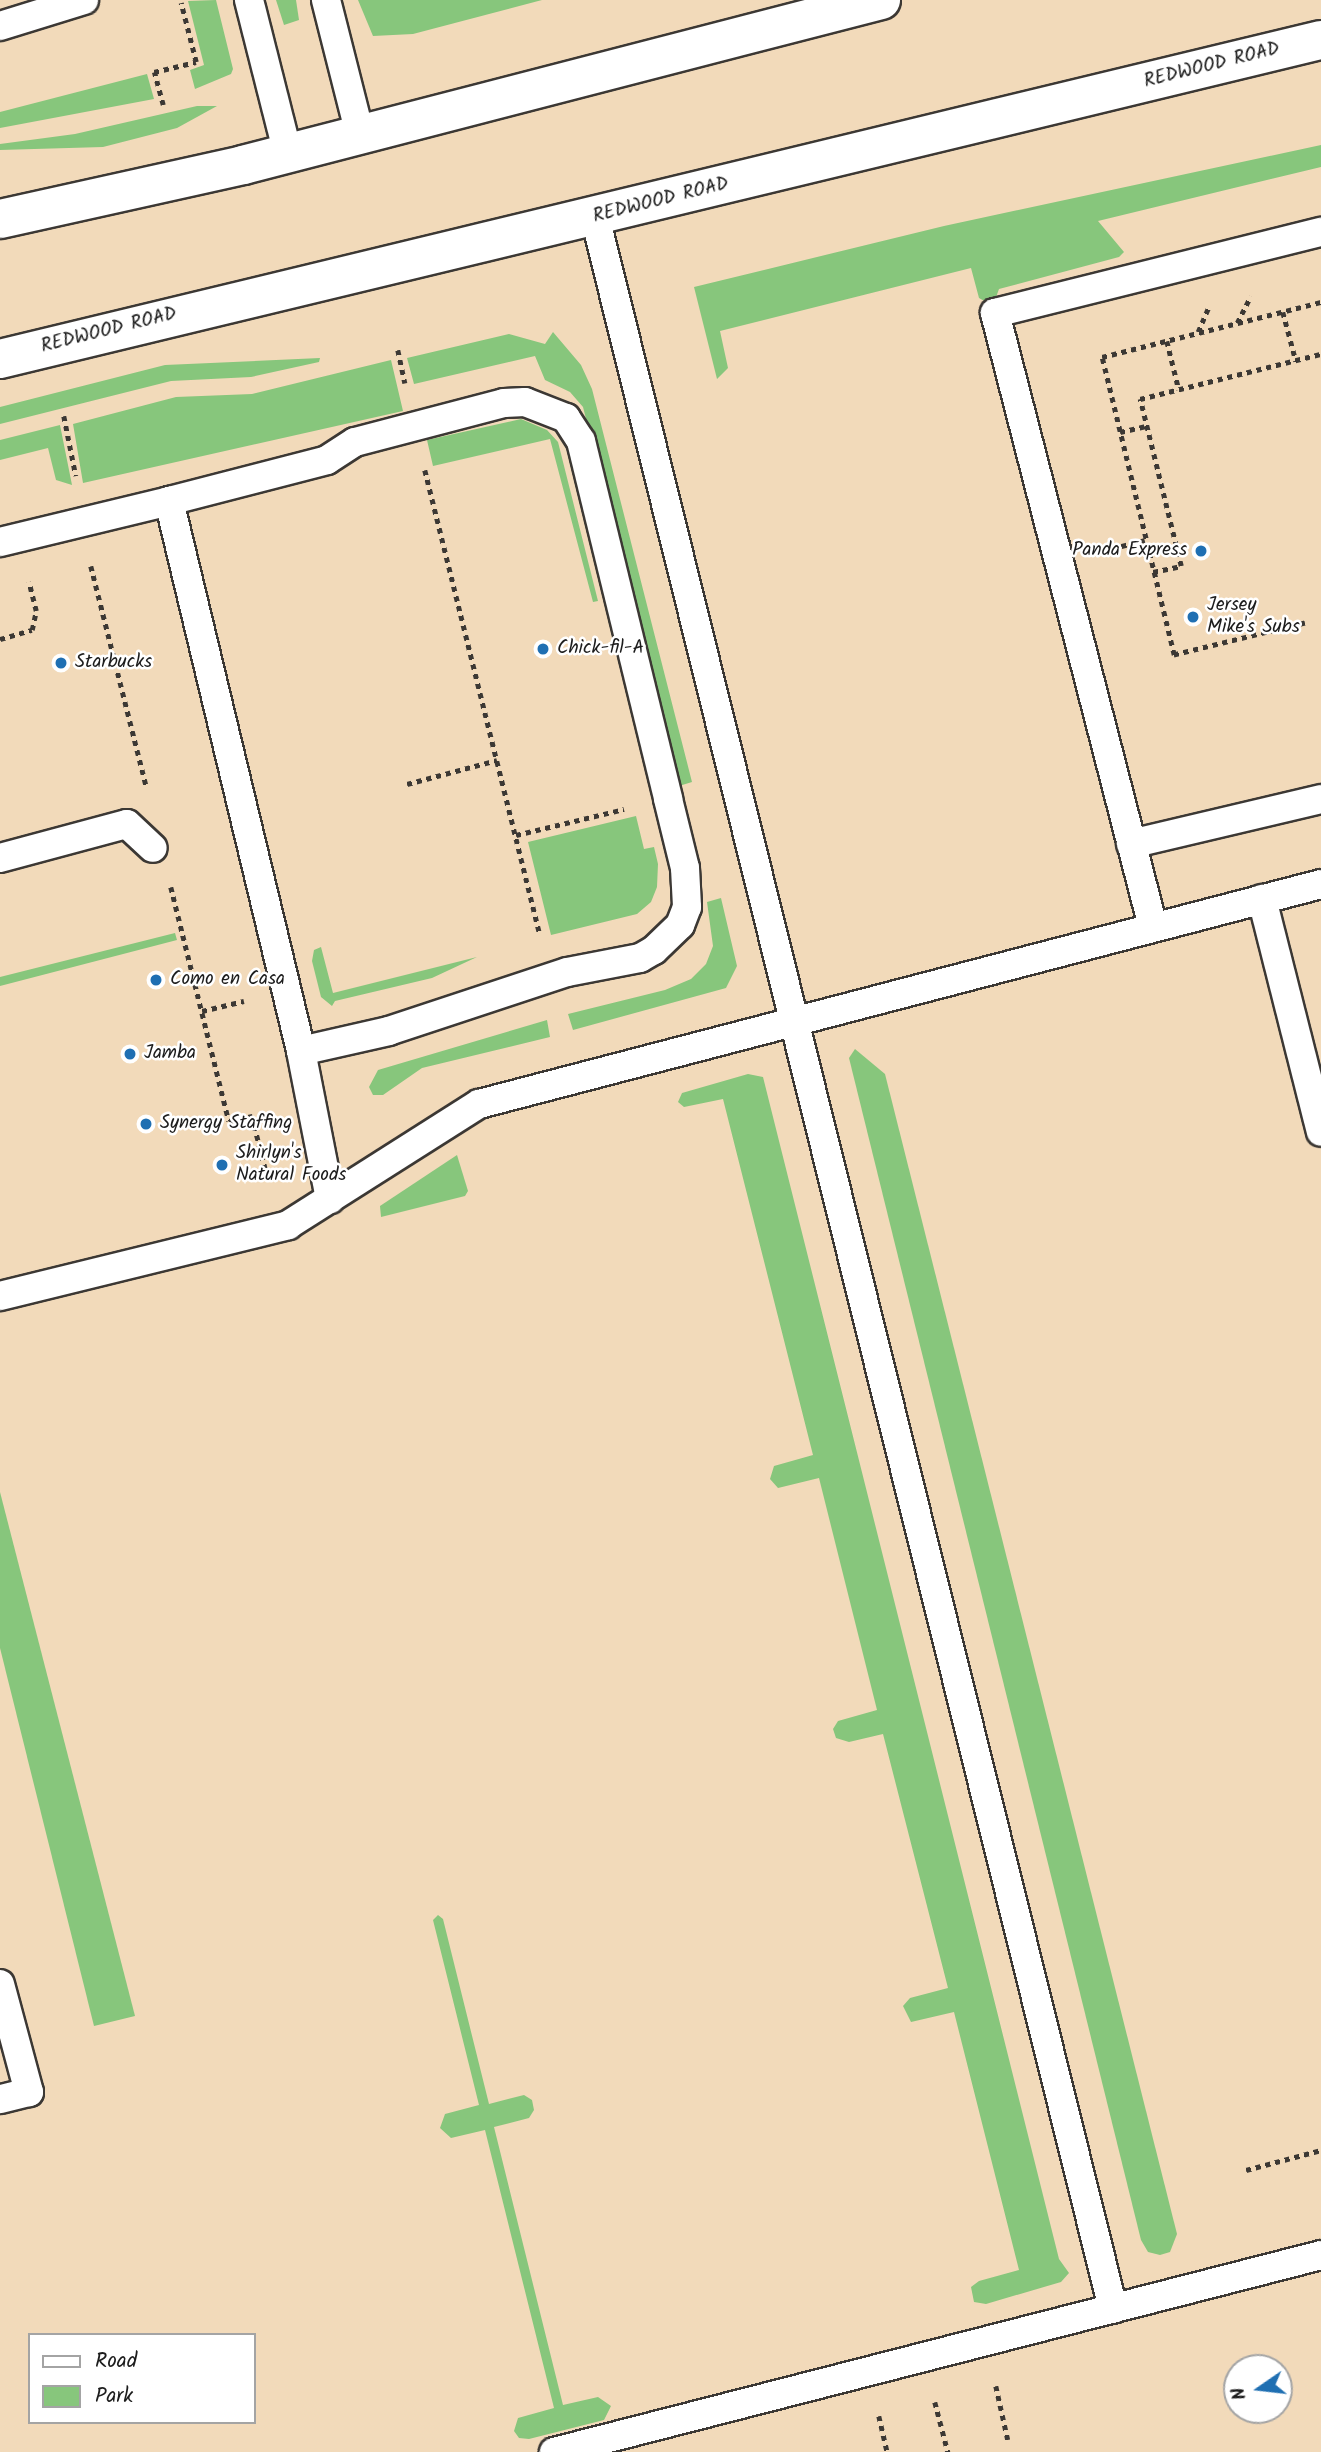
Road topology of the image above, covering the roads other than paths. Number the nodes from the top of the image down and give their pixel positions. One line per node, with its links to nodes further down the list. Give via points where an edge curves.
1 (48, 0): 5 (lane)
2 (249, 0): 10 (lane)
3 (326, 0): 9 (lane)
4 (881, 0): 6 (main road)
5 (80, 3): 7 (lane)
6 (801, 9): 9 (main road)
7 (0, 26)
8 (1321, 40): 11 (main road, REDWOOD ROAD)
9 (360, 134): 10 (main road)
10 (288, 153): 12 (main road)
11 (595, 217): 14 (main road, REDWOOD ROAD, via 341,273); 24 (lane)
12 (0, 219)
13 (1321, 232): 18 (lane, via 995,313)
14 (0, 359)
15 (169, 501): 16 (lane); 25 (lane); 25 (lane, via 327,460 355,442 504,403 525,402 566,418 581,441 685,869 687,906 668,940 640,958 567,972 389,1031)
16 (0, 542)
17 (1321, 799): 18 (lane)
18 (1131, 844): 23 (lane)
19 (153, 848): 20 (lane, via 127,824)
20 (0, 858)
21 (1321, 884): 22 (lane)
22 (1262, 899): 23 (lane); 26 (lane)
23 (1153, 927): 24 (lane)
24 (796, 1021): 27 (lane, via 479,1104); 32 (lane)
25 (301, 1051): 27 (lane)
26 (1321, 1132)
27 (330, 1199): 28 (lane, via 288,1225)
28 (0, 1296)
29 (0, 1984): 30 (lane, via 29,2092)
30 (0, 2099)
31 (1321, 2255): 32 (lane)
32 (1112, 2309): 33 (lane)
33 (554, 2452)

